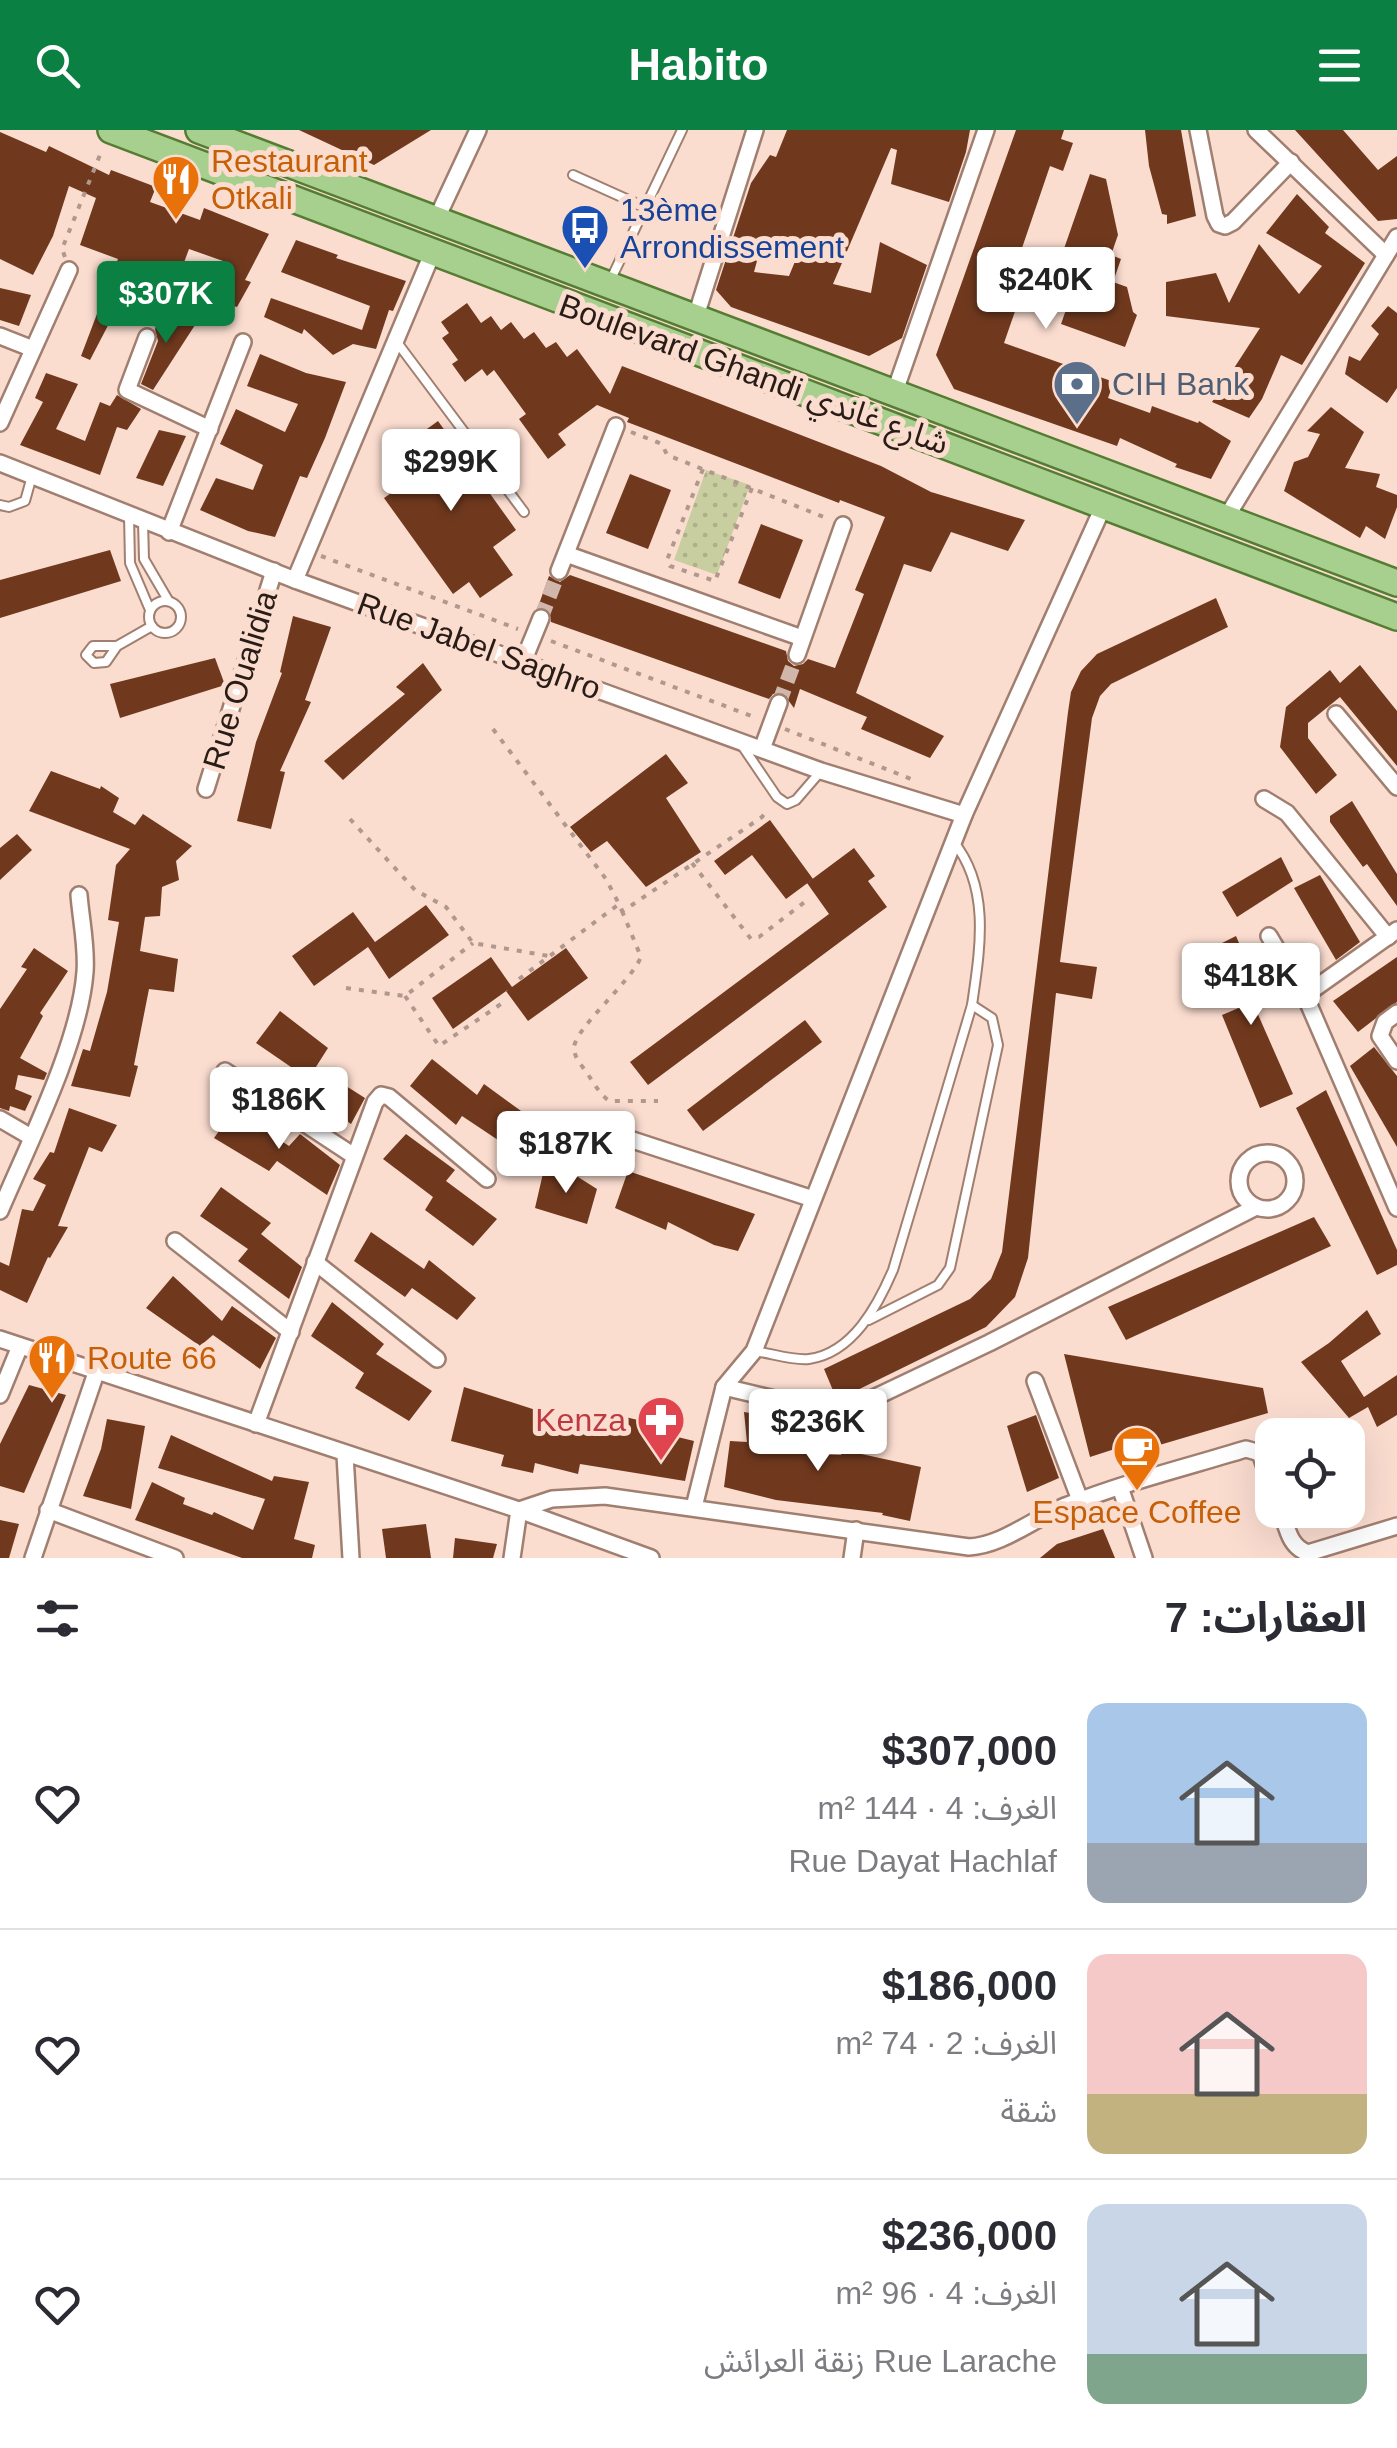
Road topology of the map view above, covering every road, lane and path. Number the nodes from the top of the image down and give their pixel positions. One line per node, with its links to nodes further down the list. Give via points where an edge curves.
1 (478, 130): 12 (street)
2 (682, 130): 11 (lane)
3 (755, 130): 18 (street)
4 (986, 130): 24 (street)
5 (1198, 130): 9 (street, via 1218,224 1233,222)
6 (1256, 130): 9 (street)
7 (206, 131): 12 (main road, Boulevard Ghandi شارع غاندي)
8 (106, 140): 14 (main road, Boulevard Ghandi شارع غاندي); 16 (path, via 62,249)
9 (1291, 162): 15 (street)
10 (573, 175): 11 (lane)
11 (644, 207): 17 (lane)
12 (436, 220): 17 (main road, Boulevard Ghandi شارع غاندي)
13 (1397, 237): 15 (street)
14 (432, 254): 21 (street, Rue Oualidia); 33 (main road, Boulevard Ghandi شارع غاندي)
15 (1386, 255): 36 (street)
16 (68, 270): 23 (street)
17 (608, 286): 18 (main road, Boulevard Ghandi شارع غاندي)
18 (695, 319): 24 (main road, Boulevard Ghandi شارع غاندي)
19 (0, 336): 23 (street)
20 (147, 337): 27 (street, via 127,390)
21 (396, 341): 34 (lane); 39 (street, Rue Oualidia)
22 (243, 342): 27 (street)
23 (33, 349): 25 (street)
24 (894, 394): 36 (main road, Boulevard Ghandi شارع غاندي)
25 (0, 423)
26 (616, 426): 29 (path); 40 (street)
27 (210, 429): 38 (street)
28 (0, 463): 30 (street, Rue Jabel Saghro)
29 (702, 469): 31 (path); 31 (path, via 670,566 715,581)
30 (32, 476): 32 (lane, via 25,501); 35 (street, Rue Jabel Saghro)
31 (752, 488): 37 (path)
32 (0, 505)
33 (1104, 505): 47 (main road, Boulevard Ghandi شارع غاندي); 67 (street)
34 (524, 512)
35 (136, 518): 38 (street, Rue Jabel Saghro); 45 (lane, via 144,559); 46 (lane, via 130,563)
36 (1226, 518): 44 (main road, Boulevard Ghandi شارع غاندي)
37 (843, 524): 51 (street)
38 (169, 532): 41 (street, Rue Jabel Saghro)
39 (307, 551): 43 (street, Rue Oualidia); 50 (path)
40 (566, 554): 42 (street); 51 (street)
41 (274, 571): 43 (street, Rue Jabel Saghro); 64 (street, Rue Oualidia)
42 (559, 571)
43 (294, 580): 54 (street, Rue Jabel Saghro)
44 (1397, 583)
45 (168, 600): 46 (lane); 49 (lane, via 180,610 180,625 166,633)
46 (150, 610): 49 (lane)
47 (1397, 617)
48 (540, 618): 50 (street)
49 (152, 626): 52 (lane)
50 (534, 634): 54 (street); 57 (path)
51 (802, 638): 53 (street)
52 (116, 646)
53 (796, 655)
54 (524, 662): 59 (street, Rue Jabel Saghro)
55 (779, 702): 57 (street)
56 (1336, 714): 63 (street)
57 (772, 723): 60 (street); 62 (path)
58 (493, 728): 73 (path, via 606,878)
59 (738, 740): 60 (street, Rue Jabel Saghro); 65 (lane)
60 (762, 749): 61 (street, Rue Jabel Saghro)
61 (822, 770): 65 (lane, via 796,800 787,804); 67 (street, Rue Jabel Saghro)
62 (916, 781)
63 (1397, 787)
64 (206, 789)
65 (778, 797): 70 (path, via 762,816)
66 (1264, 798): 74 (street, via 1287,813)
67 (964, 815): 69 (street)
68 (350, 819): 76 (path, via 415,890 446,907)
69 (954, 842): 83 (lane, via 968,859 979,902); 93 (street)
70 (692, 864): 72 (path, via 751,939); 73 (path)
71 (79, 896): 90 (street, via 82,992)
72 (806, 902)
73 (621, 908): 77 (path); 87 (path, via 642,957 588,1024 574,1053 609,1100)
74 (1392, 934): 81 (street)
75 (1269, 936): 81 (street)
76 (473, 943): 77 (path); 80 (path)
77 (549, 956): 78 (path)
78 (520, 979)
79 (346, 988): 80 (path)
80 (405, 996): 82 (path, via 440,1046)
81 (1304, 996): 95 (street)
82 (500, 1004)
83 (972, 1004): 99 (lane, via 904,1237); 99 (lane, via 992,1018 998,1045 950,1268 938,1285)
84 (1397, 1013): 85 (street, via 1380,1036)
85 (1397, 1062)
86 (225, 1071): 91 (street)
87 (658, 1100)
88 (0, 1119): 90 (street)
89 (580, 1135): 93 (street, via 611,1133)
90 (31, 1137): 96 (street)
91 (354, 1156): 92 (street, via 375,1102 389,1096); 98 (street)
92 (487, 1179)
93 (813, 1200): 103 (street)
94 (1256, 1208): 107 (street, via 844,1412)
95 (1397, 1208)
96 (0, 1211)
97 (175, 1241): 100 (street)
98 (316, 1262): 100 (street); 104 (street)
99 (865, 1322): 103 (lane, via 809,1359)
100 (291, 1332): 109 (street)
101 (0, 1339): 102 (street)
102 (20, 1346): 105 (street); 108 (street)
103 (754, 1351): 107 (street)
104 (437, 1359)
105 (97, 1370): 109 (street); 115 (street)
106 (1035, 1381): 113 (street)
107 (724, 1387): 114 (street)
108 (0, 1395)
109 (256, 1424): 111 (street)
110 (1255, 1449): 112 (street)
111 (345, 1455): 116 (street); 122 (street)
112 (1120, 1487): 113 (street); 126 (street)
113 (1080, 1500): 119 (street, via 984,1546)
114 (694, 1507): 116 (street, via 575,1495); 119 (street)
115 (48, 1510): 120 (street); 121 (street)
116 (519, 1510): 123 (street); 124 (street)
117 (1397, 1526): 118 (street, via 1308,1552 1298,1550)
118 (1287, 1528)
119 (856, 1530): 125 (street)
120 (33, 1558)
121 (175, 1558)
122 (351, 1558)
123 (512, 1558)
124 (652, 1558)
125 (852, 1558)
126 (1144, 1558)

